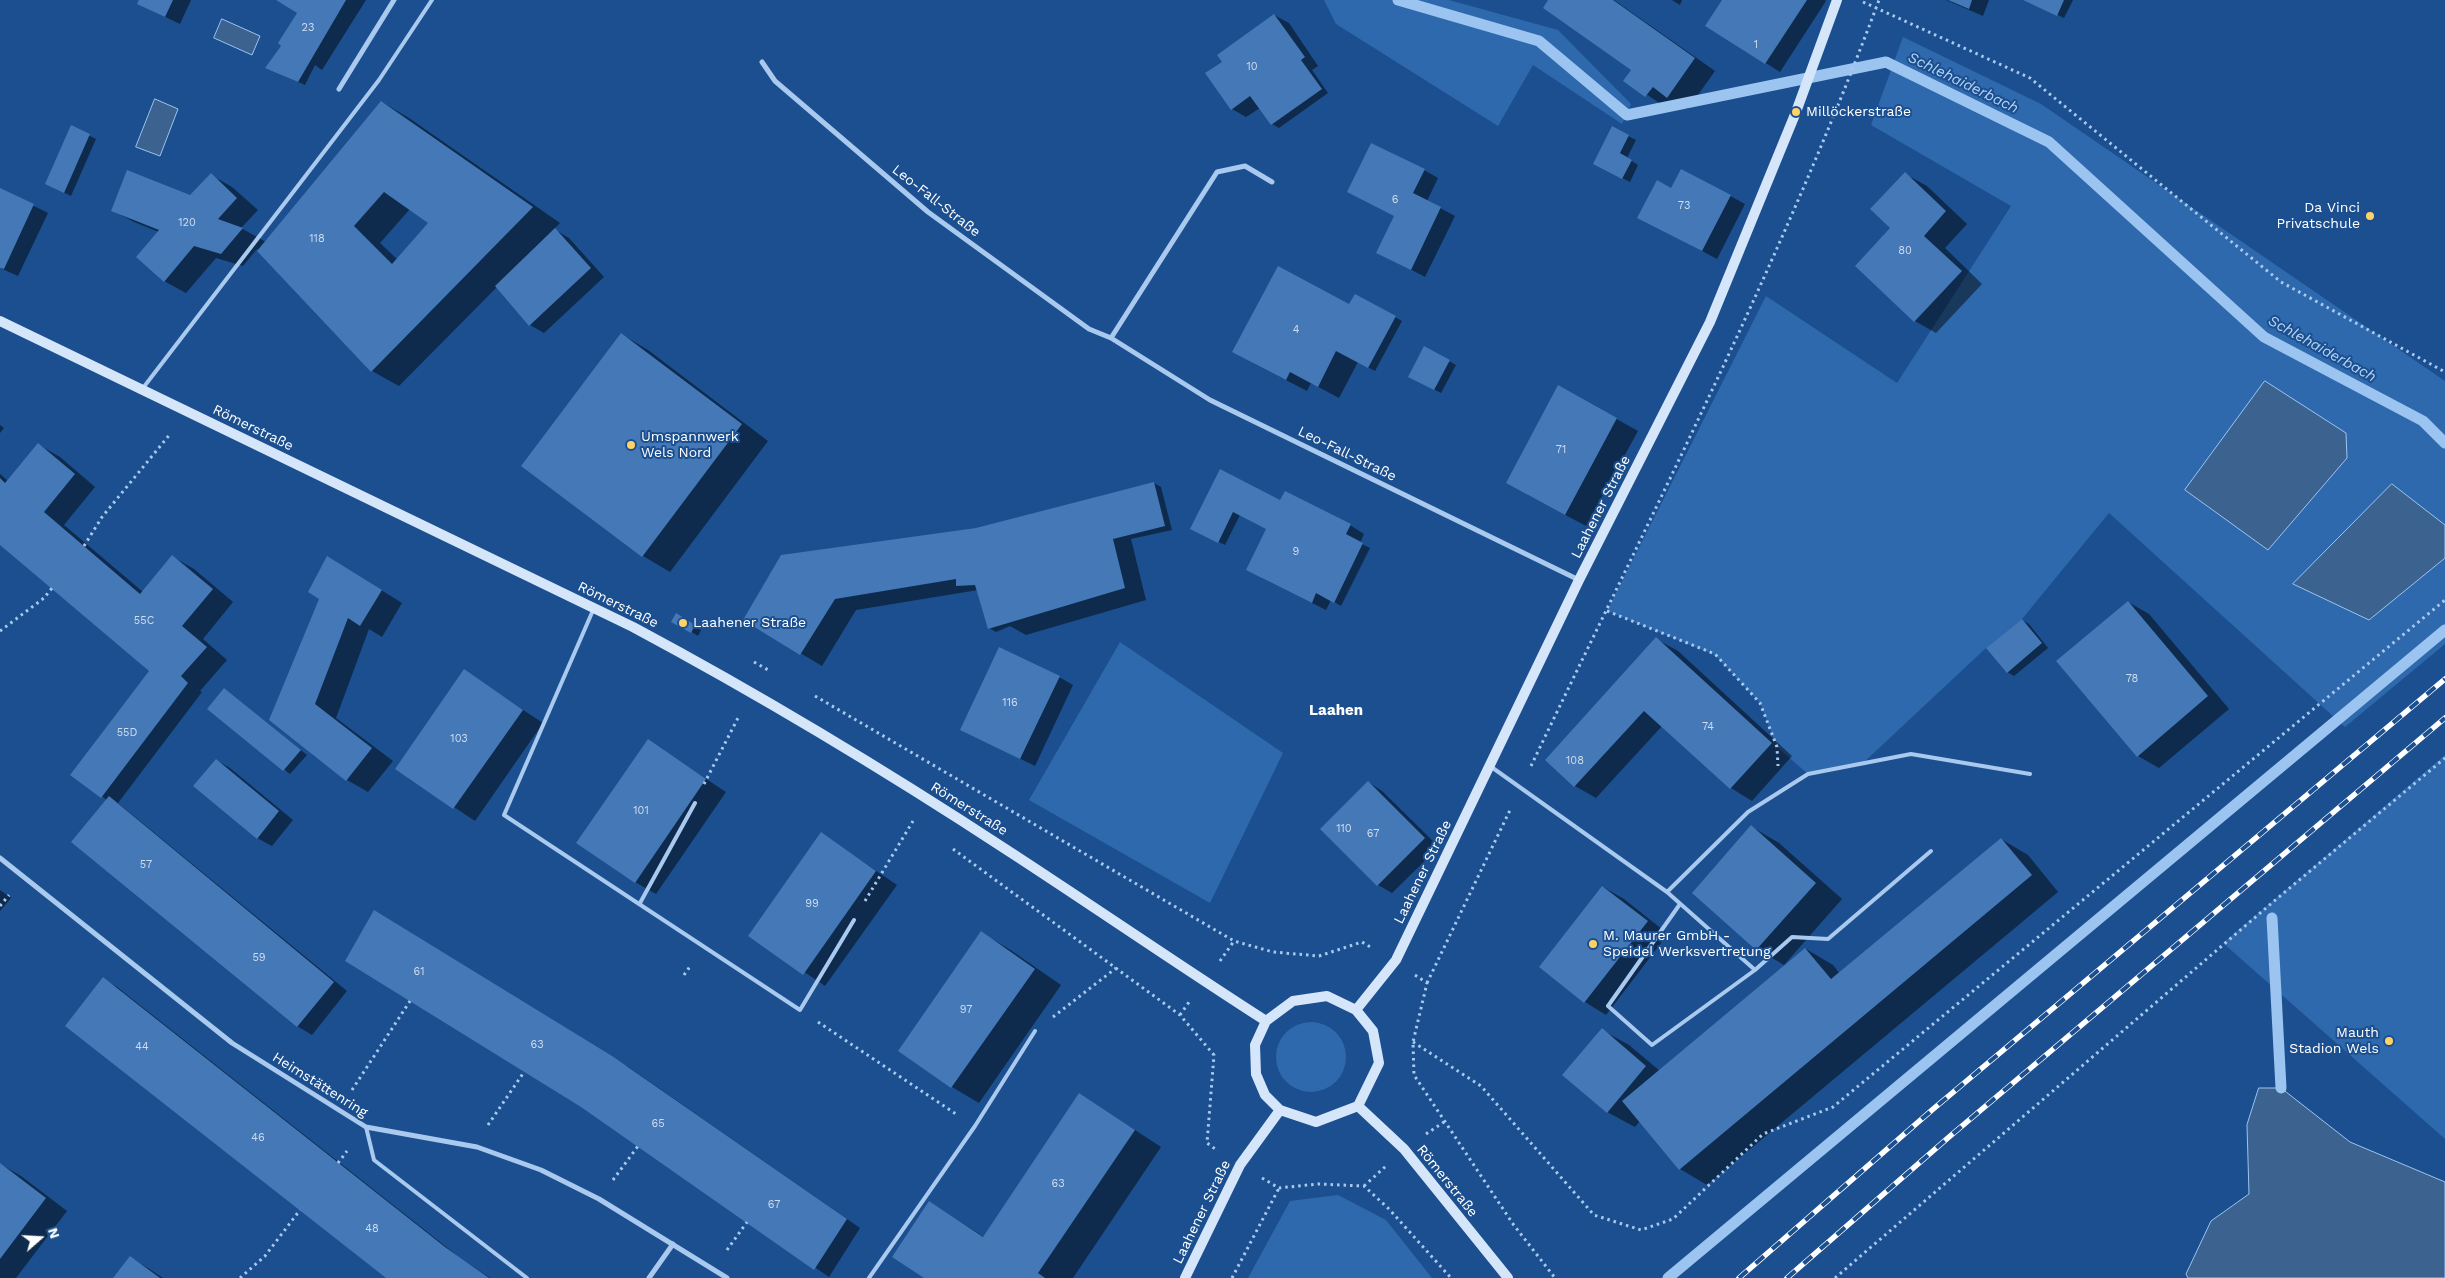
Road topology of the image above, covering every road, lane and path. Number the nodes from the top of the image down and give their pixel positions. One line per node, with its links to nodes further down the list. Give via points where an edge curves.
1 (394, 0): 8 (street)
2 (432, 0): 13 (lane, via 379,80)
3 (1837, 0): 16 (main road, Laahener Straße, via 1796,112 1710,322)
4 (1857, 0): 6 (path)
5 (1879, 0): 6 (path)
6 (1876, 7): 12 (path, via 2030,78 2281,282); 20 (path, via 1842,97 1742,326)
7 (762, 62): 11 (street, Leo-Fall-Straße, via 775,81 928,212 1089,329)
8 (339, 89)
9 (1272, 182): 11 (street, via 1245,166 1217,172)
10 (0, 321): 13 (main road, Römerstraße)
11 (1111, 338): 16 (street, Leo-Fall-Straße, via 1210,400)
12 (2445, 372)
13 (142, 390): 19 (main road, Römerstraße)
14 (177, 436): 15 (path, via 171,433 102,516)
15 (84, 546)
16 (1579, 580): 24 (main road, Laahener Straße)
17 (52, 588): 21 (path)
18 (2445, 600): 47 (path, via 1833,1107 1762,1134 1673,1219 1641,1230 1594,1215 1482,1086)
19 (594, 608): 36 (lane, via 504,815); 45 (main road, Römerstraße, via 674,648 808,726 1009,851)
20 (1607, 611): 26 (path); 27 (path, via 1715,654 1760,703 1777,747)
21 (0, 632)
22 (742, 710): 28 (path)
23 (2445, 758): 73 (path)
24 (1490, 766): 26 (lane); 44 (main road, Laahener Straße, via 1396,960)
25 (2030, 774): 27 (lane, via 1911,754 1808,774)
26 (1521, 786): 35 (lane); 41 (path)
27 (1779, 792): 35 (lane, via 1748,812)
28 (695, 803): 36 (lane)
29 (906, 815): 30 (path)
30 (914, 820): 31 (path); 38 (path)
31 (922, 826)
32 (946, 844): 39 (path)
33 (1931, 851): 40 (lane, via 1828,939 1792,938)
34 (0, 858): 50 (street, Heimstättenring, via 232,1042)
35 (1667, 892): 37 (lane)
36 (640, 903): 43 (lane)
37 (1680, 904): 40 (lane); 40 (lane, via 1608,1006 1652,1045)
38 (854, 920): 43 (lane)
39 (1116, 968): 46 (path); 57 (path, via 1180,1015 1214,1055 1206,1143)
40 (1755, 970)
41 (1426, 983)
42 (410, 1001): 50 (path)
43 (800, 1010): 53 (path)
44 (1356, 1010): 45 (main road, via 1327,996 1292,1001); 49 (main road, via 1374,1031 1379,1063)
45 (1266, 1022): 51 (main road, via 1256,1044 1256,1074 1265,1095)
46 (1035, 1032): 53 (lane)
47 (1413, 1042)
48 (524, 1072): 56 (path, via 492,1115)
49 (1358, 1106): 51 (main road, via 1316,1122); 71 (main road, Römerstraße, via 1404,1149)
50 (339, 1110): 54 (street, Heimstättenring)
51 (1280, 1110): 57 (main road, Laahener Straße)
52 (1444, 1122): 72 (path, via 1513,1224)
53 (975, 1126): 67 (lane)
54 (366, 1127): 56 (street, Heimstättenring); 64 (lane, via 374,1160)
55 (638, 1146): 58 (path)
56 (477, 1147): 58 (street, Heimstättenring, via 541,1170)
57 (1240, 1165): 68 (main road, Laahener Straße)
58 (599, 1199): 61 (street, Heimstättenring)
59 (300, 1210): 63 (path, via 265,1256)
60 (746, 1222): 62 (path)
61 (673, 1244): 62 (street, Heimstättenring); 65 (street)
62 (713, 1269): 66 (street, Heimstättenring)
63 (240, 1278)
64 (527, 1278)
65 (649, 1278)
66 (727, 1278)
67 (869, 1278)
68 (1185, 1278)
69 (1232, 1278): 70 (path, via 1279,1188 1318,1184 1364,1186)
70 (1451, 1278)
71 (1508, 1278)
72 (1555, 1278)
73 (1835, 1278)

